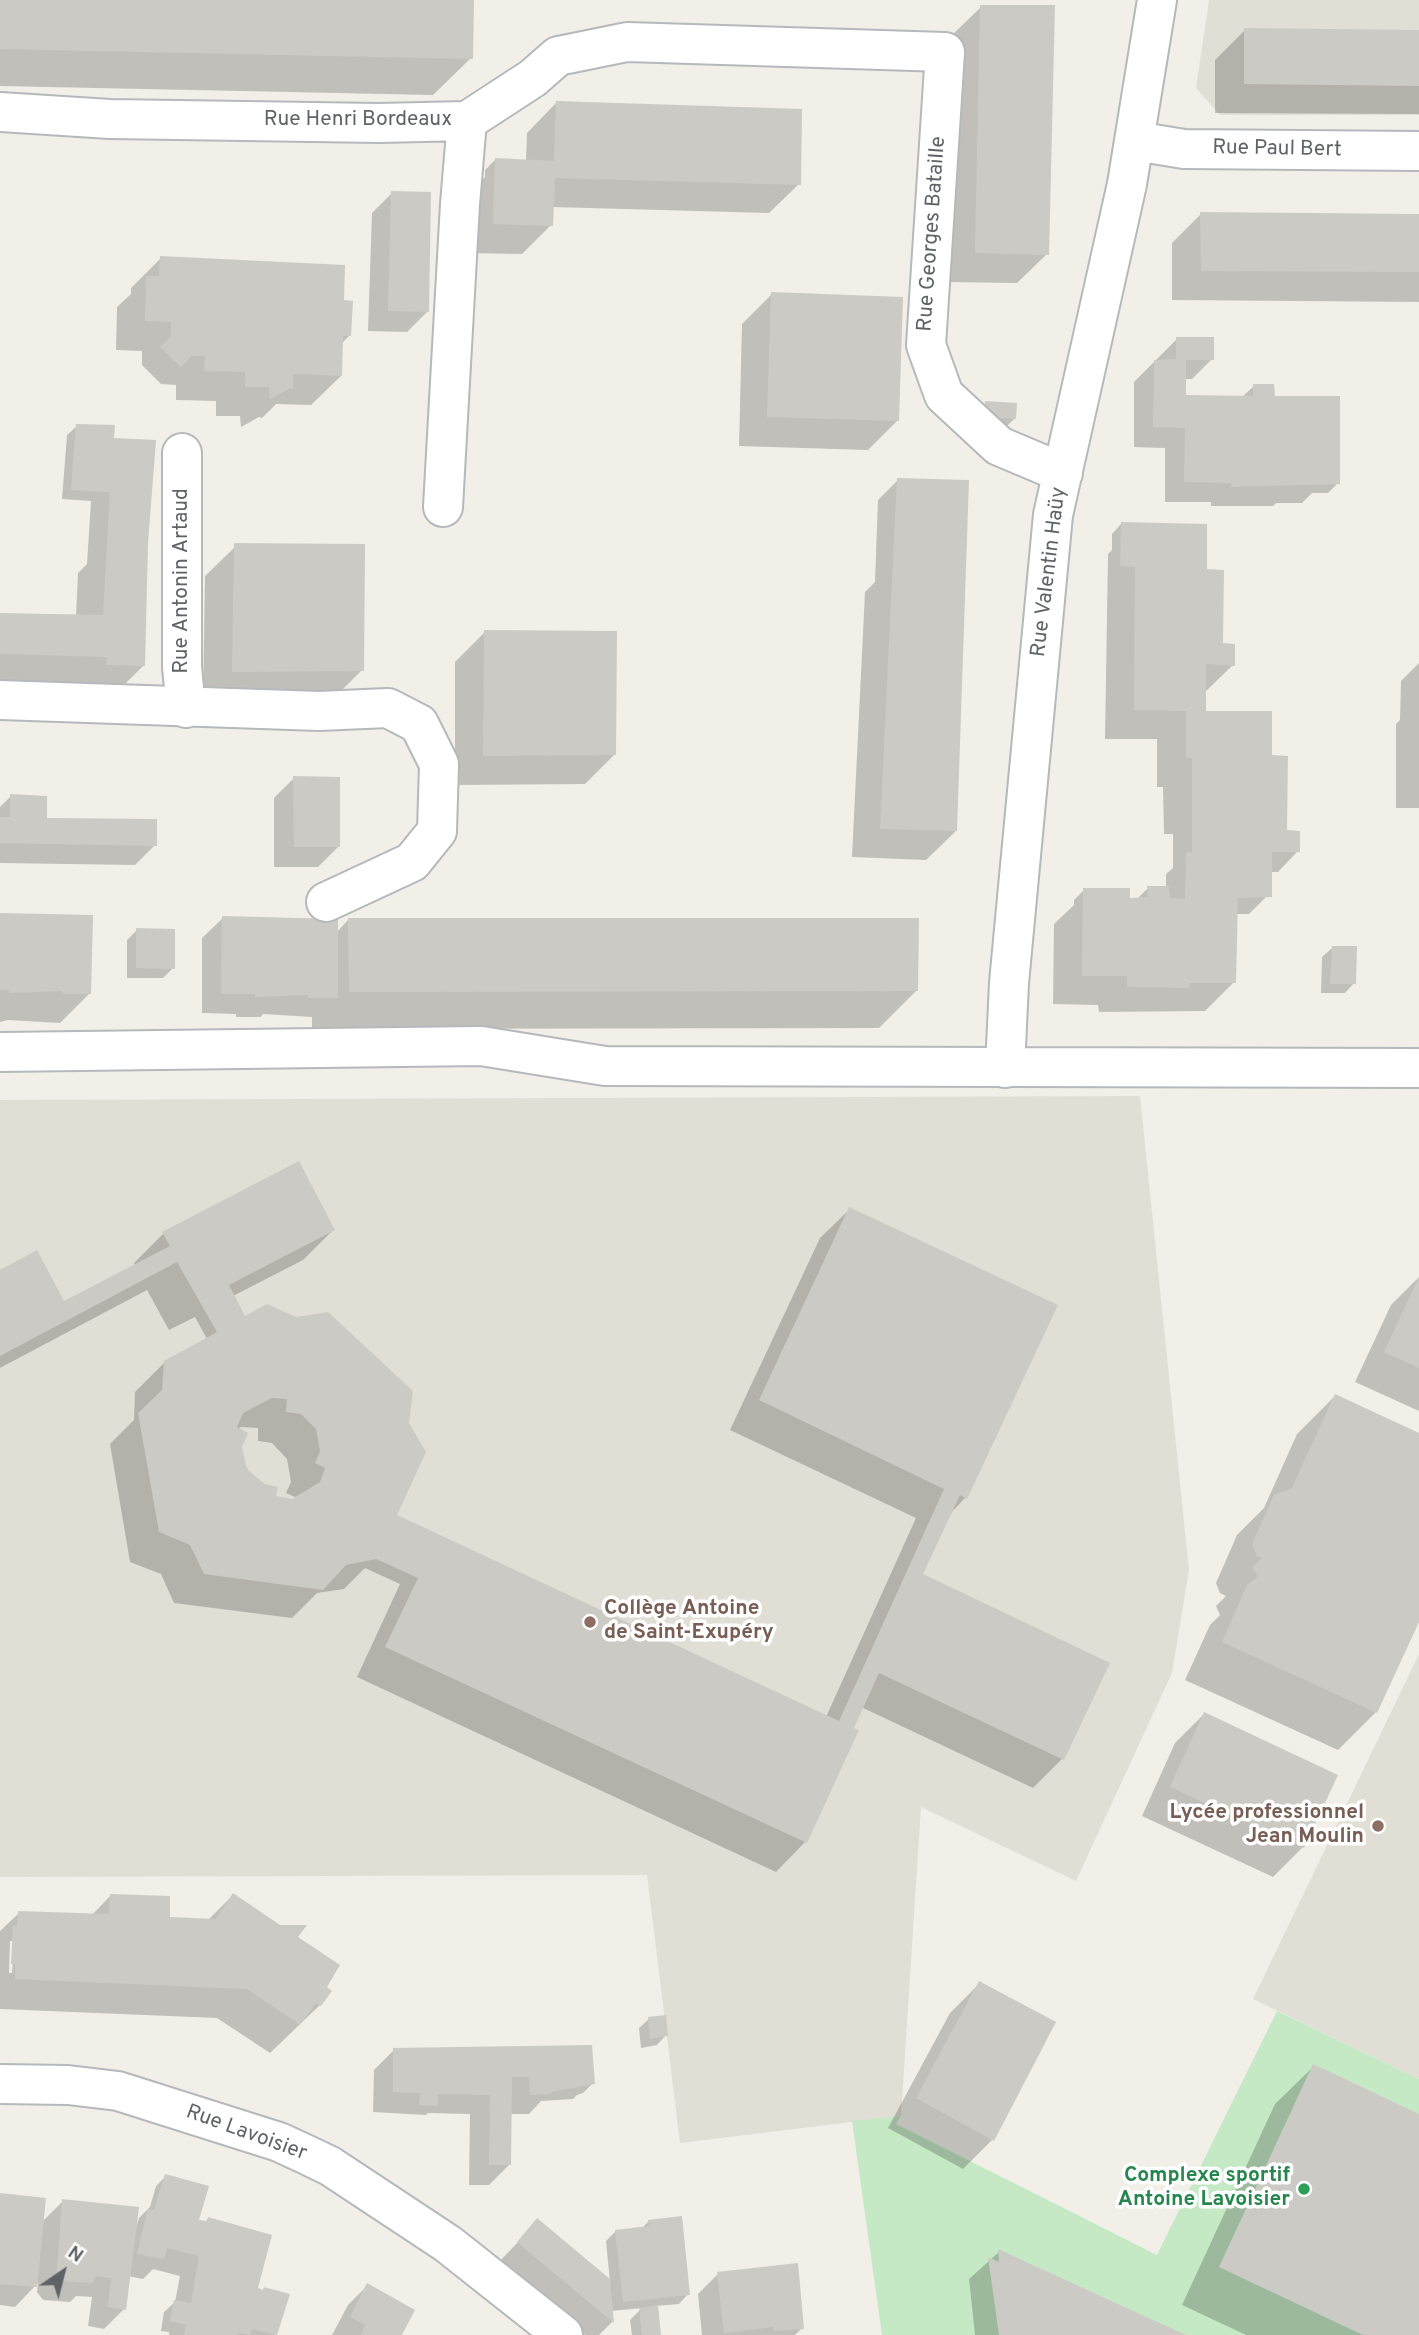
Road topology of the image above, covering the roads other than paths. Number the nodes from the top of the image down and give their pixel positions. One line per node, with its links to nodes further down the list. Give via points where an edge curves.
1 (1157, 0): 5 (street, Rue Valentin Haüy)
2 (945, 52): 4 (street, Rue Henri Bordeaux, via 627,42 558,56); 8 (street, Rue Georges Bataille, via 926,345 944,395 999,446)
3 (0, 112): 4 (street, Rue Henri Bordeaux, via 124,119)
4 (467, 121): 9 (street)
5 (1135, 141): 6 (street, Rue Paul Bert, via 1184,149); 8 (street, Rue Valentin Haüy)
6 (1419, 151)
7 (182, 453): 11 (street, Rue Antonin Artaud)
8 (1063, 473): 14 (street, Rue Valentin Haüy, via 1053,515 1039,643)
9 (443, 507)
10 (0, 700): 11 (street)
11 (186, 708): 12 (street, via 388,708 419,724 439,764 437,831 412,862)
12 (326, 902)
13 (0, 1052): 14 (street, via 481,1046 605,1066)
14 (1005, 1068): 15 (street)
15 (1419, 1068)
16 (0, 2084): 17 (street, Rue Lavoisier, via 118,2091 279,2142 330,2166 448,2244)
17 (563, 2335)

